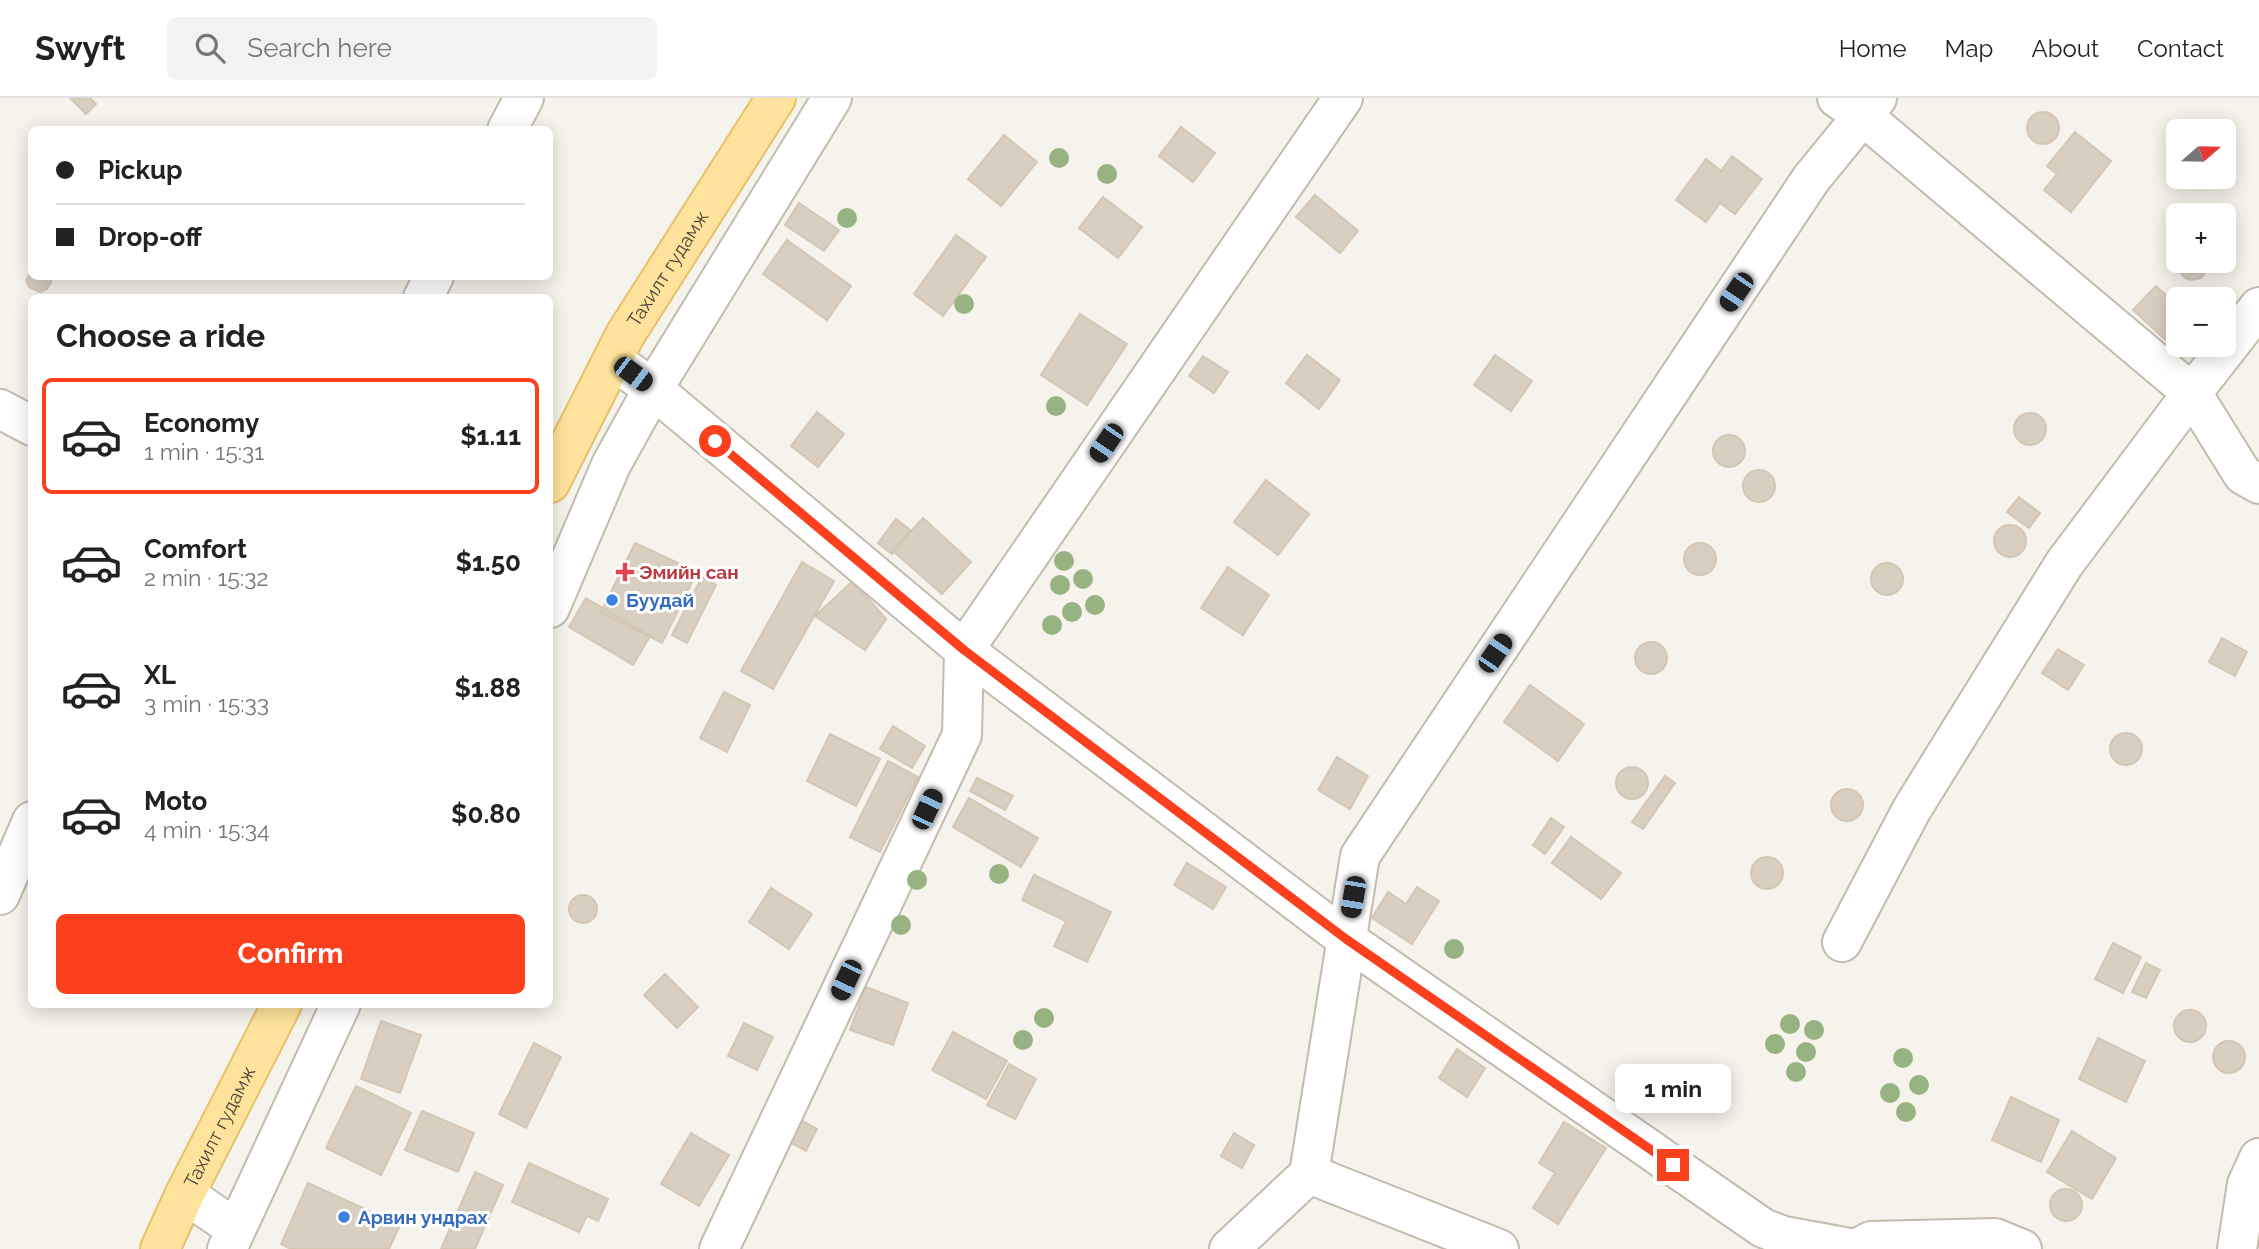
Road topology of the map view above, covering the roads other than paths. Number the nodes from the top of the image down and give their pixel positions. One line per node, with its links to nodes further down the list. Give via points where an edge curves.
1 (524, 98): 6 (street)
2 (775, 98): 8 (main road, Тахилт гудамж)
3 (832, 98): 9 (street)
4 (1343, 98): 16 (street)
5 (1859, 104): 10 (street); 19 (street, via 1360,856)
6 (509, 126)
7 (2259, 307): 10 (street)
8 (613, 360): 9 (street); 13 (main road, Тахилт гудамж)
9 (653, 389): 15 (street, via 611,466); 16 (street)
10 (2192, 393): 14 (street, via 2244,475); 20 (street, via 2064,564 1912,809)
11 (0, 409): 12 (street)
12 (28, 424)
13 (553, 477)
14 (2259, 484)
15 (553, 601)
16 (964, 650): 19 (street); 28 (street, via 962,735)
17 (28, 830): 18 (street)
18 (0, 895)
19 (1346, 939): 24 (street); 31 (street, via 1763,1228)
20 (1842, 942)
21 (280, 1008): 25 (main road, Тахилт гудамж)
22 (339, 1008): 26 (street)
23 (2259, 1158): 33 (street, via 2247,1184)
24 (1309, 1174): 29 (street); 30 (street)
25 (184, 1194): 26 (street); 27 (main road, Тахилт гудамж)
26 (232, 1239)
27 (160, 1249)
28 (719, 1249)
29 (1229, 1249)
30 (1499, 1249)
31 (1856, 1249): 32 (street, via 1871,1241 1995,1238)
32 (2022, 1249)
33 (2237, 1249)

